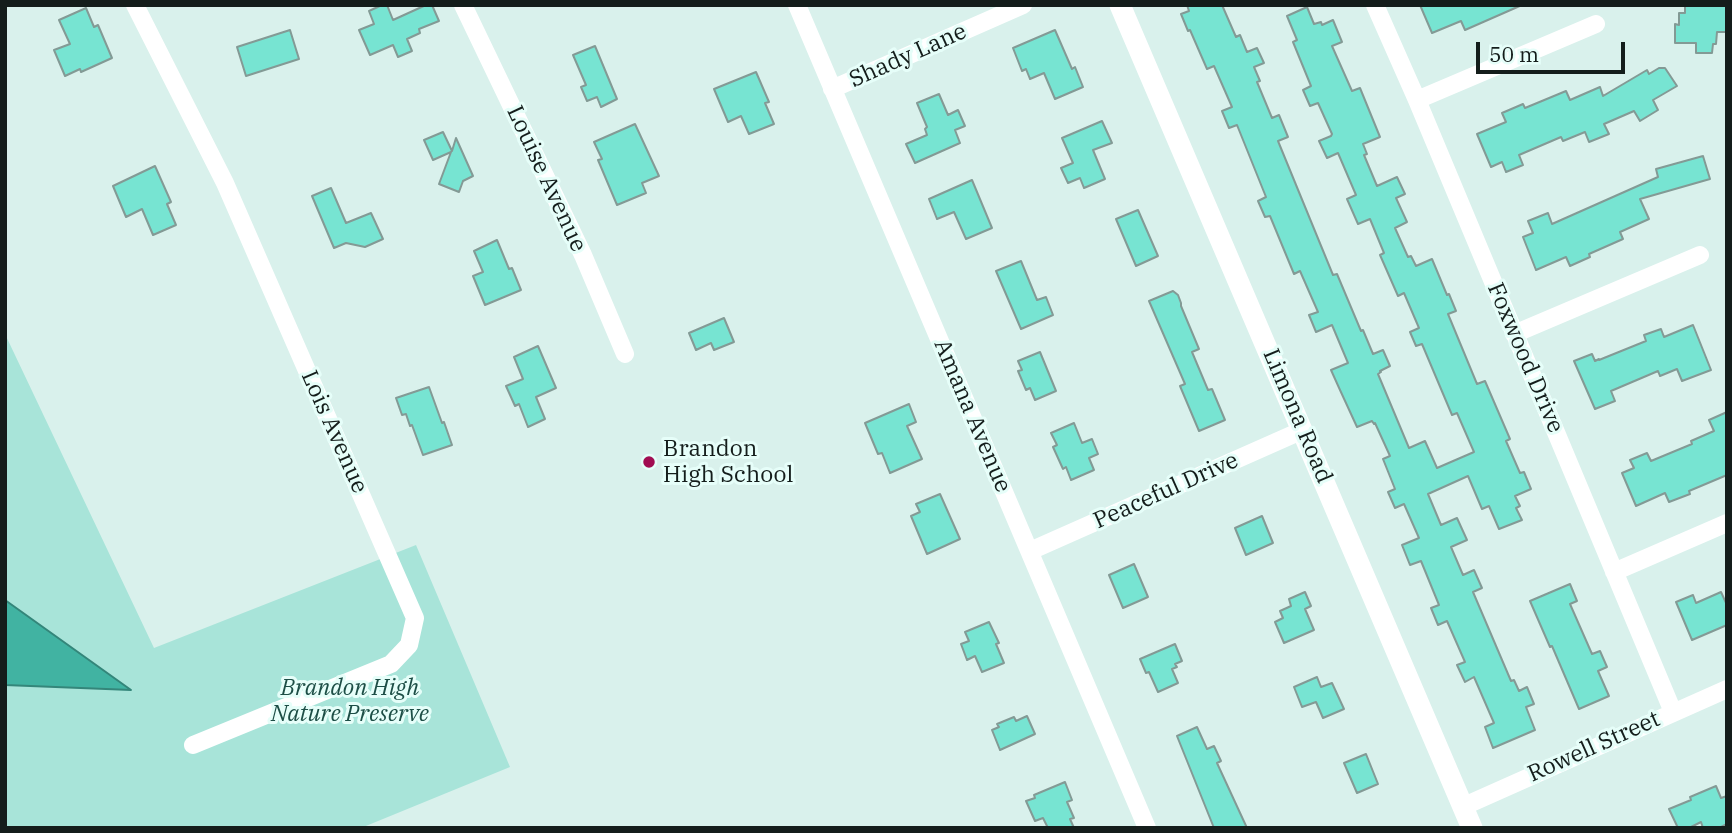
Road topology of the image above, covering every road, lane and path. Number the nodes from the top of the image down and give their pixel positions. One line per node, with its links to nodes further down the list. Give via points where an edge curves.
1 (135, 5): 19 (street, Lois Avenue, via 225,183 415,618 409,645 391,664)
2 (463, 5): 12 (street, Louise Avenue, via 583,255)
3 (797, 5): 8 (street, Amana Avenue)
4 (1023, 5): 8 (street, Shady Lane)
5 (1120, 5): 13 (street, Limona Road)
6 (1375, 5): 9 (street, Foxwood Drive)
7 (1596, 24): 9 (street)
8 (832, 89): 15 (street, Amana Avenue)
9 (1416, 100): 11 (street, Foxwood Drive)
10 (1700, 255): 11 (street)
11 (1514, 334): 16 (street, Foxwood Drive)
12 (625, 354)
13 (1303, 430): 15 (street, Peaceful Drive); 20 (street, Limona Road)
14 (1727, 523): 16 (street)
15 (1030, 551): 21 (street, Amana Avenue)
16 (1614, 572): 18 (street, Foxwood Drive)
17 (1727, 689): 18 (street, Rowell Street)
18 (1673, 712): 20 (street, Rowell Street)
19 (193, 745)
20 (1462, 807): 22 (street, Limona Road)
21 (1147, 828)
22 (1472, 828)

